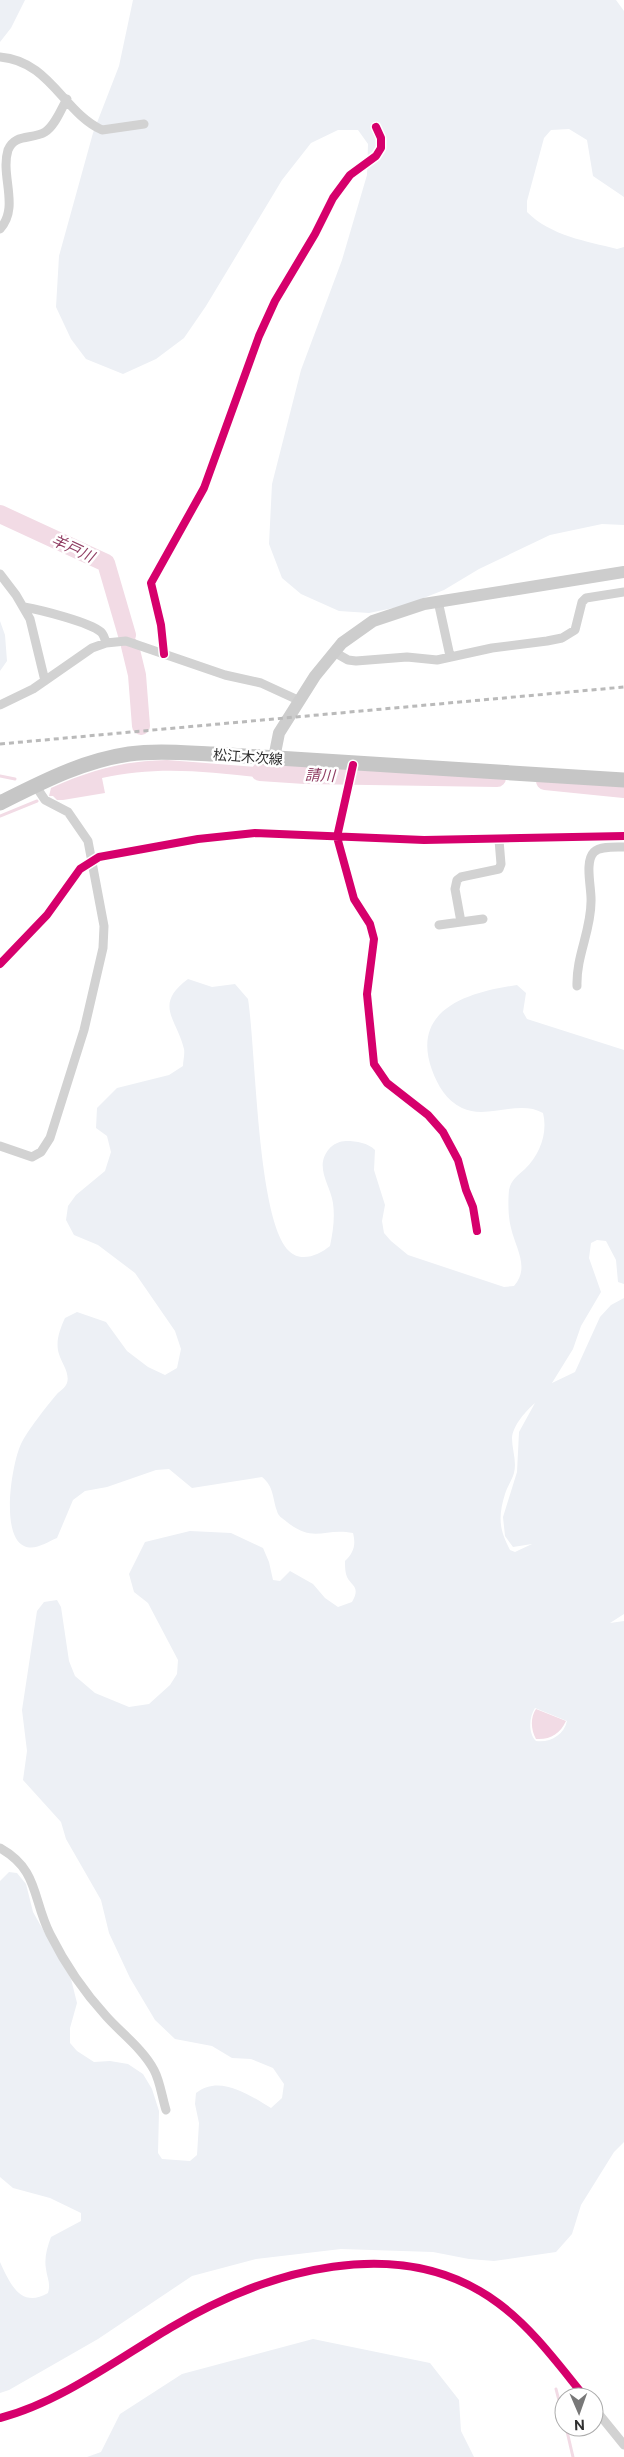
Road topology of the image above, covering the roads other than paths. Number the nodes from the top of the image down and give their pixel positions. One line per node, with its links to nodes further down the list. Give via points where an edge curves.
1 (0, 57): 2 (street, via 23,63 40,73)
2 (66, 99): 3 (street, via 82,117 102,130); 5 (street, via 45,132 14,141 8,149 5,162 9,215)
3 (144, 124)
4 (376, 127): 13 (street, via 381,148 376,156 350,176 333,198 275,301 259,336 204,488 151,584)
5 (0, 229)
6 (624, 572): 9 (street)
7 (0, 574): 10 (street)
8 (624, 592): 14 (street, via 586,598 575,630 562,638)
9 (438, 601): 12 (street, via 373,621); 14 (street)
10 (24, 607): 11 (street, via 97,630); 15 (street, via 35,632)
11 (106, 643): 13 (street, via 126,641); 15 (street, via 87,651)
12 (334, 652): 14 (street, via 356,661 407,657 437,660); 16 (street)
13 (164, 654): 16 (street, via 225,675 262,683)
14 (450, 656)
15 (45, 681): 17 (street)
16 (298, 700): 18 (street, via 279,733)
17 (0, 705)
18 (274, 758): 19 (main road, 松江木次線); 21 (main road, 松江木次線, via 131,754 83,765)
19 (352, 768): 20 (main road, 松江木次線); 24 (street)
20 (624, 780)
21 (35, 785): 22 (main road, 松江木次線); 27 (street, via 45,800 68,812 88,841)
22 (0, 803)
23 (624, 836): 25 (street)
24 (337, 837): 25 (street); 27 (street, via 235,834 99,857); 34 (street, via 354,899 370,924 374,939 367,994 374,1064 387,1083 435,1120 443,1132 458,1160)
25 (499, 840): 29 (street, via 501,867 456,880)
26 (624, 847): 32 (street, via 599,849 591,855 591,912 579,956)
27 (90, 862): 31 (street, via 80,869 47,915); 33 (street, via 104,926 103,948 84,1030 56,1125 38,1156 28,1157)
28 (483, 919): 29 (street)
29 (461, 922): 30 (street)
30 (440, 925)
31 (0, 964)
32 (577, 986)
33 (0, 1146)
34 (477, 1231)
35 (0, 1848): 36 (street, via 16,1856 30,1876 45,1924 82,1986 154,2070)
36 (166, 2110)
37 (577, 2387): 38 (street, via 527,2328 497,2302 458,2281 432,2272 384,2263 359,2263 304,2273 239,2293 188,2317 60,2393)
38 (0, 2418)
39 (604, 2420): 40 (street)
40 (624, 2445)

